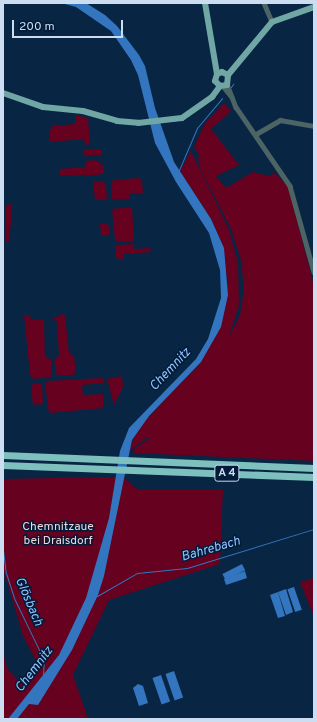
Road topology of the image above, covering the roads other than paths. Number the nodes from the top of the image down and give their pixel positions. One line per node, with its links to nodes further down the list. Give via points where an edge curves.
1 (205, 3): 5 (main road, via 215,64)
2 (264, 3): 4 (street)
3 (314, 7): 4 (main road)
4 (272, 22): 5 (main road, via 237,63)
5 (223, 74): 6 (main road); 6 (main road)
6 (222, 85): 7 (main road, via 188,115 166,121 143,123 122,122 83,111 43,107); 9 (street)
7 (3, 93)
8 (314, 126): 9 (street, via 280,120)
9 (256, 134): 10 (street, via 290,186)
10 (314, 272)
11 (3, 455): 13 (highway, A 4)
12 (3, 465): 14 (highway, A 4)
13 (314, 468)
14 (314, 478)

